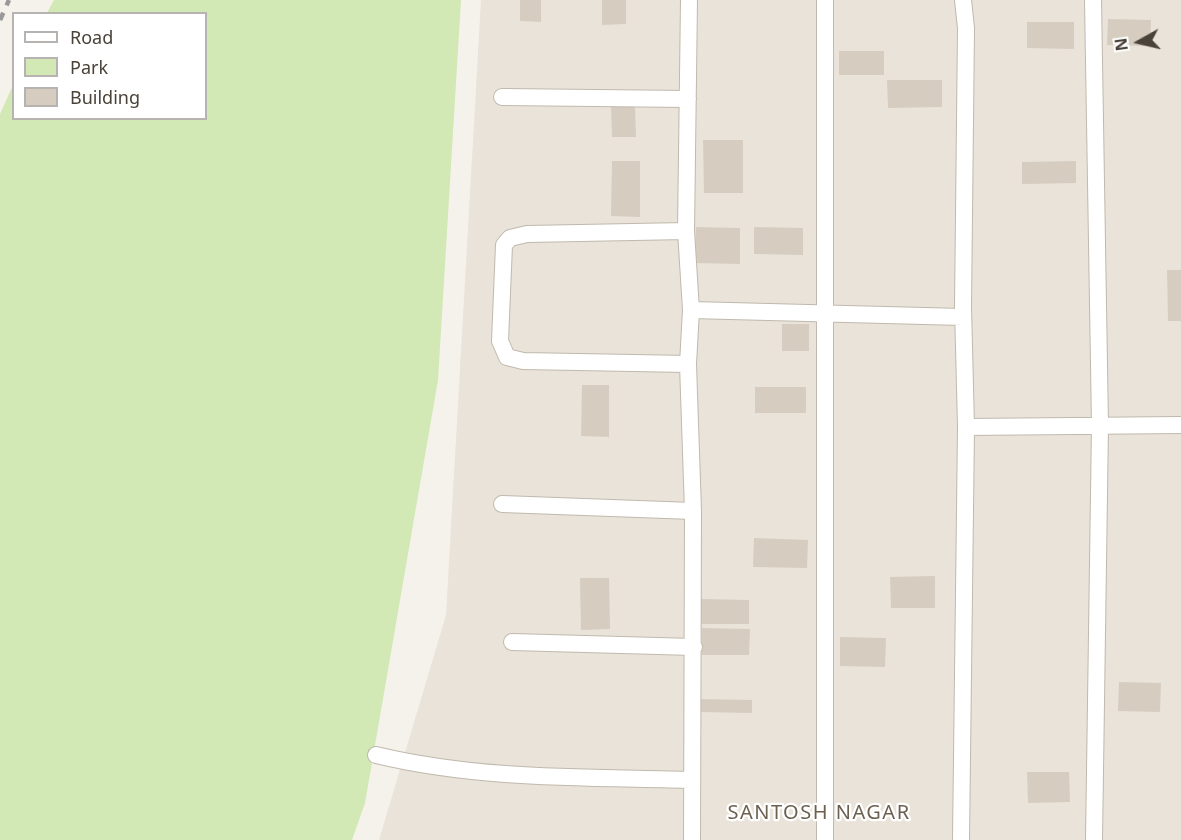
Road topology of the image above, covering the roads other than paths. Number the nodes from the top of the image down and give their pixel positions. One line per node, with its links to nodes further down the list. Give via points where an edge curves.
1 (689, 0): 6 (street)
2 (825, 0): 9 (street)
3 (963, 0): 10 (street)
4 (1093, 0): 12 (street)
5 (502, 98): 6 (street)
6 (688, 99): 7 (street)
7 (686, 231): 8 (street); 11 (street, via 527,234 510,238 504,245 502,262 501,341 507,357 523,361)
8 (691, 310): 9 (street); 11 (street)
9 (823, 313): 10 (street); 22 (street)
10 (963, 317): 14 (street)
11 (688, 364): 16 (street)
12 (1100, 425): 13 (street); 14 (street); 24 (street)
13 (1181, 425)
14 (966, 427): 23 (street)
15 (502, 504): 16 (street)
16 (693, 512): 18 (street)
17 (512, 642): 18 (street)
18 (694, 647): 20 (street)
19 (376, 755): 20 (street, via 421,766 503,775)
20 (692, 780): 21 (street)
21 (692, 840)
22 (825, 840)
23 (961, 840)
24 (1094, 840)

